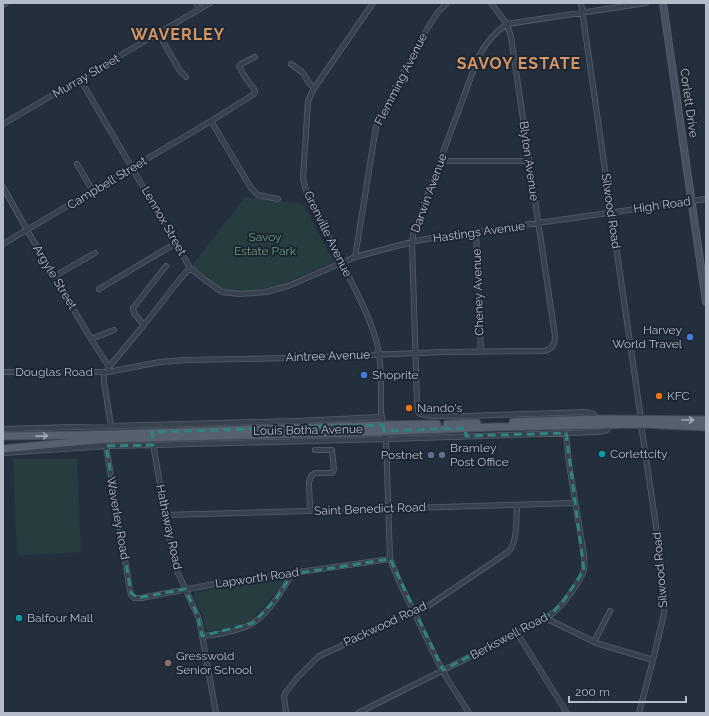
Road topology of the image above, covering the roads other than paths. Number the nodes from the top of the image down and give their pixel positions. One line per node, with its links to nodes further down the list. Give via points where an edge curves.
1 (6, 3): 10 (street)
2 (196, 3): 11 (street)
3 (210, 3): 11 (street, Murray Street)
4 (373, 3): 19 (street, Grenville Avenue)
5 (447, 3): 40 (street, Flemming Avenue, via 422,36 376,127)
6 (491, 3): 13 (street, Blyton Avenue)
7 (581, 3): 12 (street, Silwood Road)
8 (646, 3): 12 (street)
9 (663, 3): 30 (main road, Corlett Drive)
10 (3, 5)
11 (199, 9): 14 (street, Murray Street)
12 (582, 12): 13 (street); 31 (street, Silwood Road)
13 (507, 24): 22 (street, Darwin Avenue, via 483,47); 23 (street, Blyton Avenue)
14 (158, 34): 17 (street); 18 (street, Murray Street)
15 (255, 57): 20 (street, Campbell Street, via 239,66 254,89 254,94)
16 (291, 64): 19 (street, via 303,73)
17 (186, 77)
18 (80, 79): 21 (street, Murray Street); 25 (street, Lennox Street)
19 (314, 88): 41 (street, Grenville Avenue, via 307,109 304,187)
20 (211, 121): 25 (street, Campbell Street); 28 (street, via 251,188 258,195)
21 (3, 124)
22 (440, 161): 23 (street); 36 (street, Darwin Avenue)
23 (530, 161): 33 (street, Blyton Avenue)
24 (77, 164): 27 (street)
25 (132, 168): 27 (street, Campbell Street); 37 (street, Lennox Street)
26 (3, 187): 34 (street, Argyle Street)
27 (93, 191): 34 (street, Campbell Street)
28 (278, 199)
29 (706, 199): 30 (street, High Road)
30 (692, 201): 31 (street, High Road); 46 (main road, Corlett Drive)
31 (611, 213): 32 (street, High Road); 61 (street, Silwood Road)
32 (570, 219): 33 (street, Hastings Avenue)
33 (538, 223): 35 (street, Hastings Avenue); 50 (street, Blyton Avenue, via 555,336)
34 (27, 230): 38 (street, Campbell Street); 44 (street, Argyle Street)
35 (476, 232): 36 (street, Hastings Avenue); 51 (street, Cheney Avenue)
36 (412, 242): 40 (street, Hastings Avenue); 52 (street, Darwin Avenue)
37 (176, 243): 43 (street, Lennox Street); 45 (street)
38 (3, 244)
39 (95, 253): 44 (street)
40 (355, 257): 41 (street, Hastings Avenue)
41 (342, 262): 43 (street, Hastings Avenue, via 280,289 240,294 220,290); 53 (street, Grenville Avenue, via 369,320)
42 (166, 266): 47 (street, via 133,308 134,314)
43 (190, 268): 47 (street, Lennox Street)
44 (55, 276): 49 (street, Argyle Street)
45 (99, 289)
46 (706, 302)
47 (144, 326): 54 (street, Lennox Street)
48 (114, 330): 49 (street)
49 (91, 339): 54 (street, Argyle Street)
50 (552, 347): 51 (street, Aintree Avenue, via 544,351)
51 (481, 352): 52 (street, Aintree Avenue)
52 (416, 354): 53 (street, Aintree Avenue); 57 (street, Darwin Avenue)
53 (380, 355): 56 (street, Aintree Avenue, via 185,360); 59 (street, Grenville Avenue)
54 (109, 367): 56 (street, Lennox Street)
55 (3, 372): 56 (street, Douglas Road)
56 (104, 372): 64 (street)
57 (418, 411): 58 (street, Louis Botha Avenue, via 422,415)
58 (431, 416): 63 (street); 65 (street, Louis Botha Avenue)
59 (382, 417): 64 (street, Louis Botha Avenue); 67 (street, Grenville Avenue)
60 (706, 420): 61 (main road, Louis Botha Avenue, one-way to 60)
61 (641, 422): 62 (main road, Louis Botha Avenue); 65 (main road, Louis Botha Avenue, via 596,419); 66 (main road, Louis Botha Avenue); 92 (street, Silwood Road, via 665,602)
62 (610, 424): 65 (main road, Louis Botha Avenue); 69 (street, Louis Botha Avenue, via 603,432)
63 (431, 425): 65 (main road, Louis Botha Avenue); 67 (main road, Louis Botha Avenue)
64 (111, 426): 68 (street, Louis Botha Avenue)
65 (468, 426): 67 (main road, Louis Botha Avenue); 69 (street, Louis Botha Avenue); 72 (street, Louis Botha Avenue)
66 (706, 427)
67 (383, 428): 71 (main road, Louis Botha Avenue); 72 (street, Grenville Avenue)
68 (3, 429)
69 (566, 433): 77 (street, Berkswell Road)
70 (3, 436): 71 (main road, Louis Botha Avenue, one-way to 71, via 81,435)
71 (152, 439): 72 (street, Louis Botha Avenue); 73 (street, Louis Botha Avenue); 74 (main road, Louis Botha Avenue, via 105,439); 81 (street, Hathaway Road)
72 (386, 439): 79 (street, Grenville Avenue)
73 (106, 446): 76 (street, Louis Botha Avenue); 84 (street, Waverley Road)
74 (3, 449)
75 (315, 450): 80 (street, via 332,450 334,470 311,476)
76 (3, 453)
77 (575, 503): 78 (street, Saint Benedict Road); 88 (street, Berkswell Road, via 584,570 562,603)
78 (517, 505): 79 (street, Saint Benedict Road); 87 (street, Packwood Road, via 515,538 510,550)
79 (389, 508): 80 (street, Saint Benedict Road); 82 (street, Grenville Avenue)
80 (310, 511): 81 (street, Saint Benedict Road)
81 (165, 515): 85 (street, Hathaway Road, via 175,566)
82 (390, 559): 83 (street, Lapworth Road); 87 (street)
83 (292, 574): 85 (street, Lapworth Road); 90 (street, via 276,599 253,623 218,634)
84 (130, 590): 85 (street, Lapworth Road, via 132,596 138,598)
85 (185, 590): 90 (street, Hathaway Road, via 198,616)
86 (610, 611): 91 (street)
87 (414, 613): 93 (street); 96 (street, Packwood Road, via 319,656 286,692)
88 (545, 618): 89 (street, Berkswell Road); 91 (street)
89 (517, 633): 93 (street, Berkswell Road); 100 (street)
90 (202, 636): 95 (street, Hathaway Road)
91 (594, 642): 92 (street)
92 (654, 660): 101 (street, Silwood Road)
93 (443, 670): 94 (street, Berkswell Road); 99 (street)
94 (369, 708): 97 (street, Berkswell Road); 98 (street)
95 (216, 713)
96 (286, 713)
97 (358, 713)
98 (372, 713)
99 (470, 713)
100 (567, 713)
101 (639, 713)

